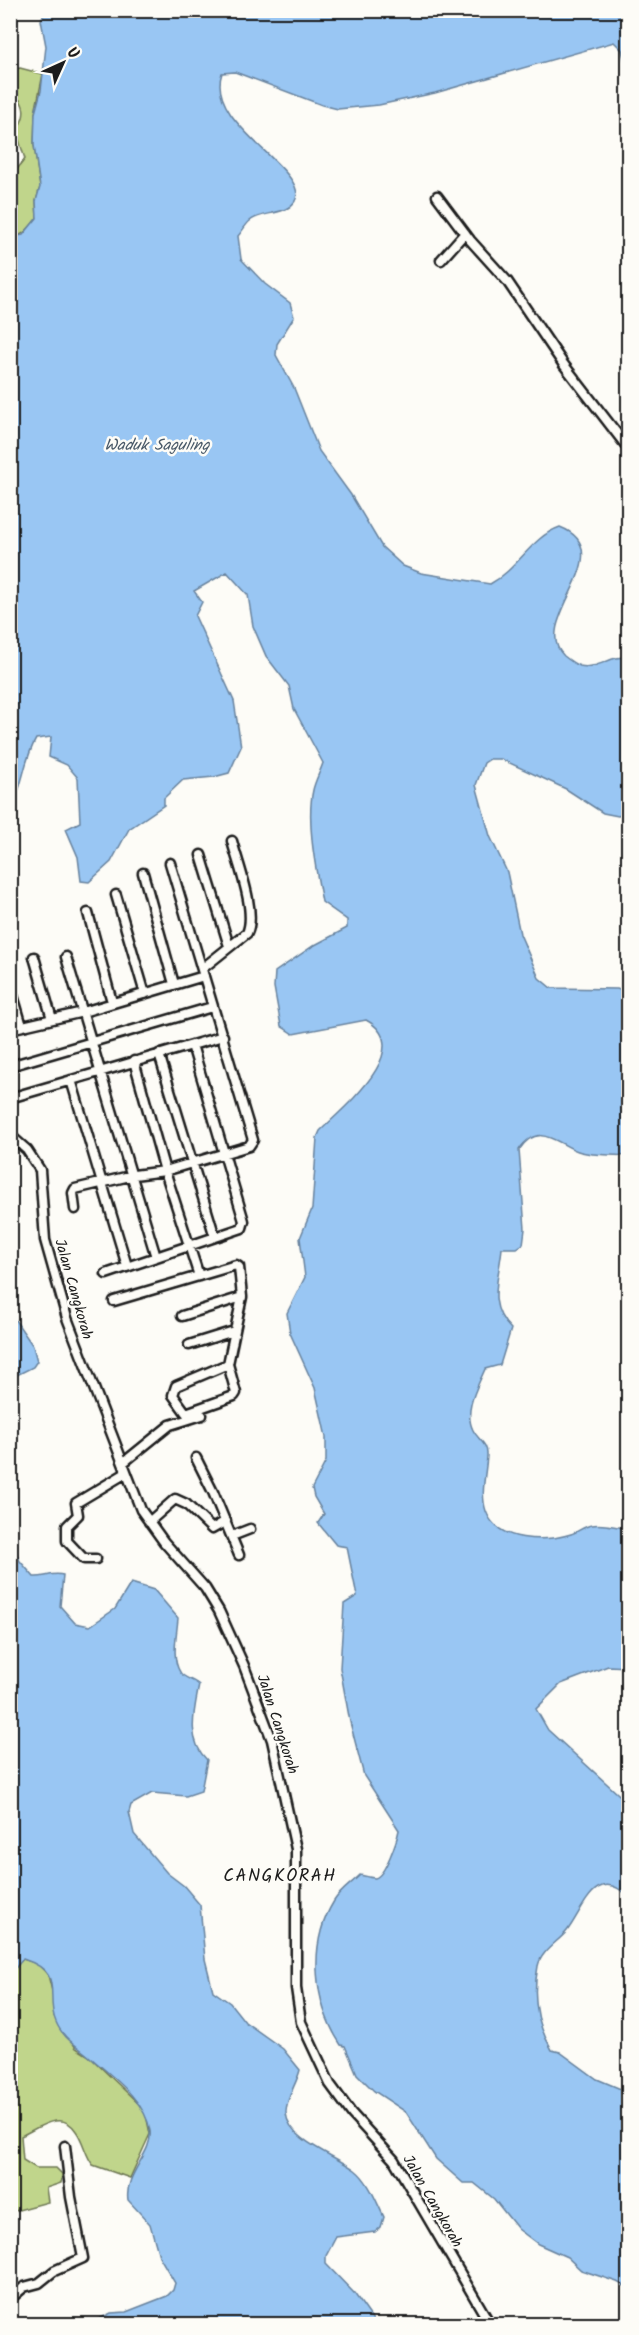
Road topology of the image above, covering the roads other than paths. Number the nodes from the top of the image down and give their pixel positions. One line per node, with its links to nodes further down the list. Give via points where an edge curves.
1 (436, 196): 2 (street)
2 (465, 233): 3 (street); 4 (street, via 507,280 558,357)
3 (441, 260)
4 (628, 448)
5 (232, 841): 11 (street, via 249,904 250,926)
6 (201, 855): 11 (street)
7 (170, 862): 14 (street)
8 (143, 873): 15 (street)
9 (116, 895): 17 (street)
10 (88, 913): 18 (street)
11 (229, 946): 14 (street)
12 (34, 957): 21 (street)
13 (66, 957): 20 (street)
14 (203, 972): 15 (street); 19 (street)
15 (174, 984): 17 (street)
16 (10, 985): 22 (street)
17 (145, 994): 18 (street)
18 (112, 1002): 20 (street)
19 (212, 1006): 24 (street); 25 (street)
20 (83, 1012): 21 (street); 25 (street)
21 (52, 1019): 22 (street)
22 (22, 1026): 23 (street)
23 (10, 1029)
24 (223, 1036): 26 (street); 34 (street, via 253,1140 249,1146)
25 (92, 1041): 29 (street); 30 (street)
26 (192, 1045): 27 (street); 34 (street)
27 (159, 1054): 28 (street); 35 (street)
28 (134, 1061): 30 (street); 36 (street)
29 (10, 1066)
30 (99, 1071): 31 (street); 37 (street)
31 (71, 1080): 32 (street); 38 (street)
32 (10, 1098)
33 (10, 1135): 54 (street, Jalan Cangkorah, via 27,1150 40,1170 48,1257 72,1336)
34 (223, 1154): 35 (street); 40 (street, via 244,1221 242,1228)
35 (192, 1163): 36 (street); 40 (street)
36 (165, 1171): 37 (street); 41 (street)
37 (134, 1175): 38 (street); 42 (street)
38 (103, 1183): 39 (street, via 75,1189); 43 (street)
39 (75, 1209)
40 (215, 1237): 41 (street)
41 (189, 1245): 42 (street); 45 (street)
42 (156, 1257): 43 (street)
43 (127, 1266): 44 (street)
44 (106, 1274)
45 (199, 1276): 46 (street, via 236,1265); 47 (street)
46 (242, 1297): 48 (street); 49 (street)
47 (114, 1301)
48 (182, 1316)
49 (234, 1330): 50 (street); 51 (street)
50 (189, 1345)
51 (228, 1364): 51 (street, via 234,1396 183,1412 173,1395 176,1386)
52 (202, 1415): 54 (street, via 170,1425)
53 (196, 1458): 56 (street)
54 (123, 1463): 55 (street, Jalan Cangkorah)
55 (126, 1473): 57 (street, Jalan Cangkorah); 61 (street, via 76,1503 78,1515 67,1526 68,1543 84,1559)
56 (226, 1521): 57 (street, via 212,1529 186,1504 175,1499); 59 (street)
57 (148, 1522): 64 (street, Jalan Cangkorah, via 205,1588 219,1611 272,1740 296,1849 297,2003 318,2062 338,2097 394,2160)
58 (250, 1529): 59 (street)
59 (232, 1536): 60 (street)
60 (239, 1555)
61 (96, 1559)
62 (65, 2146): 63 (street, via 83,2258 54,2271 39,2283 24,2287)
63 (10, 2299)
64 (490, 2325)

